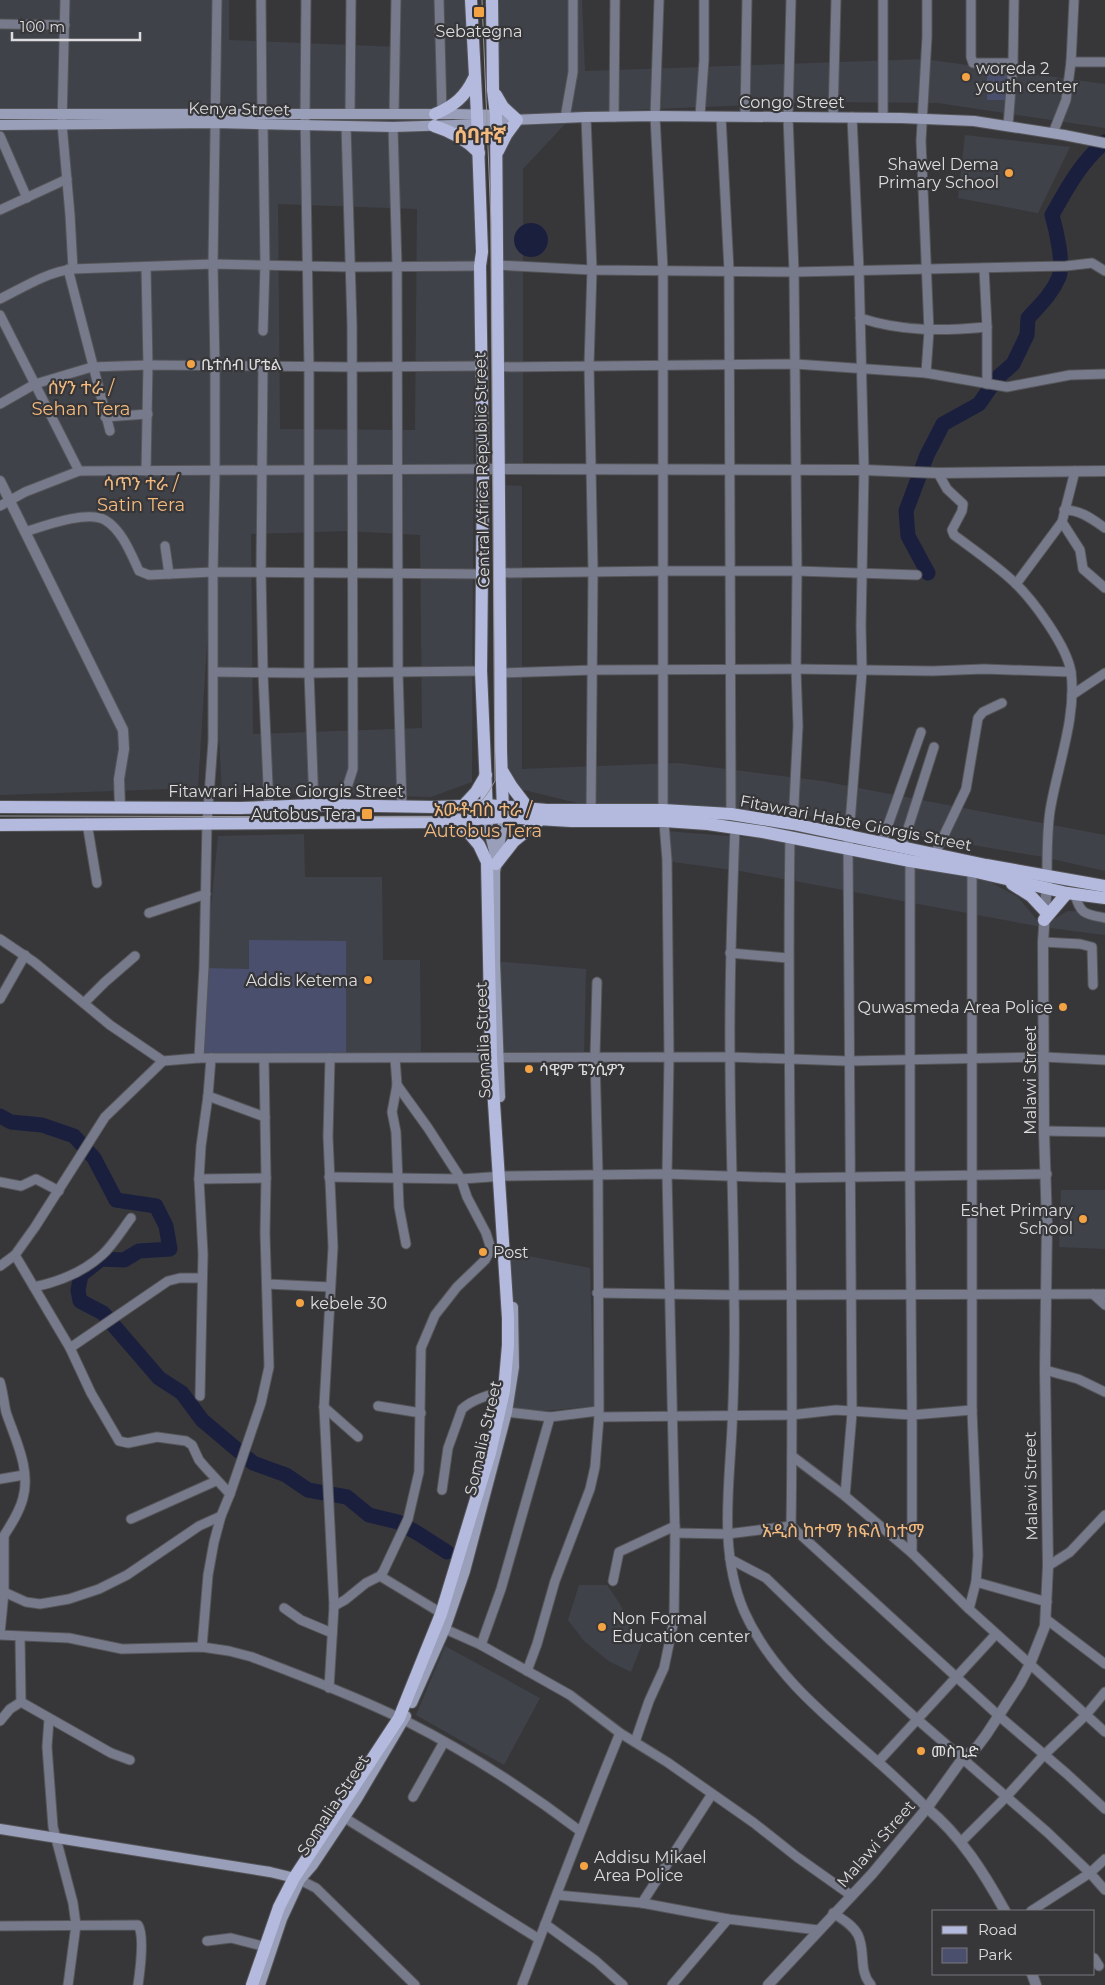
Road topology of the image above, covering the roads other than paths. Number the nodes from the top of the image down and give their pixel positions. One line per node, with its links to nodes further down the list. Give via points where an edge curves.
1 (65, 0): 23 (street)
2 (216, 0): 43 (street)
3 (261, 0): 47 (street)
4 (306, 0): 30 (street)
5 (351, 0): 31 (street)
6 (396, 0): 32 (street)
7 (439, 0): 36 (street)
8 (471, 0): 27 (main road, Central Africa Republic Street)
9 (492, 0): 28 (main road, Central Africa Republic Street)
10 (573, 0): 44 (street, via 573,72)
11 (615, 0): 33 (street)
12 (659, 0): 34 (street)
13 (704, 0): 35 (street)
14 (748, 0): 39 (street)
15 (792, 0): 40 (street)
16 (836, 0): 41 (street)
17 (883, 0): 45 (street)
18 (927, 0): 49 (street)
19 (971, 0): 26 (street, via 973,63)
20 (1014, 0): 26 (street)
21 (1074, 0): 24 (street)
22 (0, 24): 23 (street)
23 (65, 25): 46 (street)
24 (1070, 62): 25 (street); 57 (street, via 1066,100)
25 (1105, 62)
26 (1013, 63): 55 (street)
27 (474, 76): 36 (main road, via 461,99); 50 (main road, Central Africa Republic Street)
28 (493, 90): 48 (main road, Central Africa Republic Street); 51 (main road)
29 (0, 114): 46 (main road)
30 (305, 114): 31 (main road); 47 (main road); 53 (street)
31 (350, 114): 32 (main road)
32 (394, 114): 36 (main road)
33 (614, 116): 34 (main road, Congo Street); 37 (main road, Congo Street)
34 (656, 116): 35 (main road, Congo Street); 77 (street)
35 (700, 116): 38 (main road, Congo Street)
36 (437, 117): 50 (main road, Congo Street); 56 (main road, Kenya Street); 60 (main road, via 446,130)
37 (586, 117): 44 (main road, Congo Street); 76 (street)
38 (721, 117): 39 (main road, Congo Street); 78 (street)
39 (745, 117): 40 (main road, Congo Street)
40 (788, 117): 41 (main road, Congo Street); 81 (street)
41 (833, 117): 42 (main road, Congo Street)
42 (852, 117): 45 (main road, Congo Street); 79 (street)
43 (214, 118): 46 (main road, Kenya Street); 47 (main road, Kenya Street); 65 (street)
44 (565, 118): 51 (main road, Congo Street)
45 (883, 118): 49 (main road, Congo Street)
46 (62, 119): 52 (main road, Kenya Street); 62 (street)
47 (262, 119): 53 (main road, Kenya Street); 66 (street)
48 (496, 119): 50 (main road, Congo Street); 51 (main road, Congo Street); 61 (main road, Central Africa Republic Street)
49 (922, 119): 55 (main road, Congo Street); 73 (street)
50 (477, 120): 60 (main road, Central Africa Republic Street)
51 (514, 120): 61 (main road)
52 (0, 125)
53 (306, 126): 54 (main road, Kenya Street); 67 (street)
54 (346, 126): 56 (main road, Kenya Street); 72 (street)
55 (1008, 126): 57 (main road, Congo Street)
56 (394, 127): 68 (street)
57 (1053, 133): 59 (main road, Congo Street)
58 (0, 136): 63 (street)
59 (1102, 143)
60 (479, 153): 69 (main road, Central Africa Republic Street)
61 (496, 158): 70 (main road, Central Africa Republic Street)
62 (66, 179): 63 (street); 75 (street)
63 (27, 198): 64 (street)
64 (0, 210)
65 (213, 264): 66 (street); 71 (street); 92 (street)
66 (265, 265): 67 (street); 86 (street)
67 (308, 266): 72 (street); 97 (street)
68 (397, 266): 69 (street); 72 (street); 99 (street)
69 (480, 266): 94 (main road, Central Africa Republic Street)
70 (496, 266): 76 (street); 100 (main road, Central Africa Republic Street)
71 (146, 267): 75 (street); 89 (street)
72 (351, 267): 98 (street)
73 (926, 268): 74 (street); 79 (street); 87 (street)
74 (984, 268): 80 (street, via 1092,263); 85 (street)
75 (70, 269): 82 (street, via 42,277); 96 (street)
76 (592, 270): 77 (street); 90 (street)
77 (663, 270): 78 (street); 91 (street)
78 (729, 270): 81 (street); 95 (street)
79 (859, 270): 81 (street); 84 (street)
80 (1105, 271)
81 (794, 272): 88 (street)
82 (0, 299)
83 (0, 315): 104 (street)
84 (860, 318): 87 (street); 101 (street)
85 (987, 327): 87 (street); 105 (street)
86 (263, 331)
87 (929, 331): 102 (street)
88 (795, 364): 95 (street); 101 (street); 117 (street)
89 (148, 365): 92 (street); 96 (street); 107 (street)
90 (589, 365): 91 (street); 100 (street); 111 (street)
91 (663, 365): 95 (street); 112 (street)
92 (215, 366): 93 (street); 121 (street)
93 (262, 366): 97 (street); 113 (street)
94 (482, 366): 99 (street); 110 (main road, Central Africa Republic Street)
95 (729, 366): 116 (street)
96 (92, 367): 104 (street); 108 (street)
97 (309, 367): 98 (street); 122 (street)
98 (351, 367): 99 (street); 123 (street)
99 (396, 367): 114 (street)
100 (497, 367): 115 (main road, Central Africa Republic Street)
101 (861, 370): 102 (street); 118 (street)
102 (926, 373): 105 (street)
103 (1105, 374): 105 (street, via 1070,375 1007,387)
104 (36, 384): 106 (street); 119 (street)
105 (989, 384)
106 (0, 404)
107 (148, 414): 108 (street); 120 (street)
108 (105, 417): 109 (street)
109 (110, 431)
110 (483, 469): 114 (street); 115 (street); 146 (main road, Central Africa Republic Street)
111 (590, 469): 112 (street); 115 (street); 135 (street)
112 (663, 469): 116 (street); 136 (street)
113 (260, 470): 121 (street); 122 (street); 140 (street)
114 (398, 470): 123 (street); 145 (street)
115 (499, 470): 141 (main road, Central Africa Republic Street)
116 (728, 470): 117 (street); 137 (street)
117 (795, 470): 118 (street); 138 (street)
118 (864, 470): 126 (street); 147 (street)
119 (78, 471): 120 (street); 128 (street)
120 (146, 471): 121 (street)
121 (215, 471): 139 (street)
122 (309, 471): 123 (street); 143 (street)
123 (351, 471): 144 (street)
124 (1075, 471): 125 (street); 126 (street); 130 (street)
125 (1105, 471)
126 (935, 473): 149 (street, via 963,504 952,530 954,535)
127 (0, 481): 128 (street)
128 (10, 500): 129 (street); 133 (street)
129 (0, 506)
130 (1064, 510): 131 (street); 132 (street, via 1075,510)
131 (1062, 522): 149 (street); 150 (street, via 1080,550 1083,570)
132 (1105, 528)
133 (25, 532): 142 (street, via 70,519 100,518 120,535 139,571 149,575); 177 (street, via 123,730)
134 (165, 546): 142 (street)
135 (593, 570): 136 (street); 141 (street); 152 (street)
136 (664, 570): 137 (street); 155 (street)
137 (729, 571): 138 (street); 153 (street)
138 (797, 571): 147 (street); 151 (street)
139 (213, 572): 140 (street); 142 (street); 156 (street)
140 (261, 572): 143 (street); 161 (street)
141 (499, 573): 163 (main road, Central Africa Republic Street)
142 (168, 574)
143 (308, 574): 144 (street); 162 (street)
144 (353, 574): 145 (street); 157 (street)
145 (398, 574): 146 (street); 158 (street)
146 (482, 574): 154 (main road, Central Africa Republic Street)
147 (863, 574): 148 (street); 159 (street)
148 (917, 575)
149 (1016, 584): 160 (street, via 1052,631)
150 (1105, 588)
151 (796, 669): 153 (street); 159 (street); 189 (street, via 798,726)
152 (593, 670): 155 (street); 163 (street); 182 (street)
153 (730, 670): 155 (street); 183 (street)
154 (481, 671): 158 (street); 170 (main road, Central Africa Republic Street)
155 (663, 671): 184 (street)
156 (214, 672): 161 (street); 178 (street)
157 (352, 672): 158 (street); 162 (street); 172 (street, via 353,769)
158 (398, 672): 175 (street)
159 (862, 672): 160 (street, via 984,669); 193 (street)
160 (1071, 672): 165 (street)
161 (263, 673): 162 (street); 174 (street)
162 (308, 673): 171 (street)
163 (500, 673): 169 (main road, Central Africa Republic Street)
164 (1105, 673): 165 (street)
165 (1072, 695): 201 (street, via 1050,810)
166 (1002, 703): 196 (street, via 978,718 966,789)
167 (921, 732): 194 (street)
168 (934, 747): 195 (street)
169 (503, 772): 179 (main road); 181 (main road, Central Africa Republic Street)
170 (486, 775): 173 (main road); 180 (main road, Central Africa Republic Street)
171 (314, 805): 172 (main road, Fitawrari Habte Giorgis Street); 174 (main road, Fitawrari Habte Giorgis Street)
172 (341, 806): 175 (main road, Fitawrari Habte Giorgis Street)
173 (463, 806): 175 (main road, Fitawrari Habte Giorgis Street); 180 (main road, Fitawrari Habte Giorgis Street)
174 (269, 807): 178 (main road, Fitawrari Habte Giorgis Street)
175 (402, 807)
176 (0, 808): 177 (main road, Fitawrari Habte Giorgis Street)
177 (120, 808): 178 (main road, Fitawrari Habte Giorgis Street)
178 (208, 808): 188 (street)
179 (528, 808): 181 (main road, Fitawrari Habte Giorgis Street); 182 (main road, Fitawrari Habte Giorgis Street)
180 (487, 811): 181 (main road, Fitawrari Habte Giorgis Street); 186 (main road); 197 (main road)
181 (503, 811): 185 (main road); 197 (main road, Somalia Street)
182 (591, 811): 184 (main road, Fitawrari Habte Giorgis Street)
183 (731, 814): 184 (main road, Fitawrari Habte Giorgis Street); 189 (main road, Fitawrari Habte Giorgis Street)
184 (663, 815): 185 (main road, via 587,821); 191 (main road); 222 (street, via 667,860)
185 (542, 819): 197 (main road, via 514,841)
186 (458, 820): 188 (main road); 220 (main road, via 479,845 487,862)
187 (88, 823): 188 (main road); 190 (main road); 202 (street)
188 (207, 823): 204 (street)
189 (793, 824): 193 (main road, Fitawrari Habte Giorgis Street)
190 (0, 825)
191 (735, 828): 192 (main road); 212 (street)
192 (790, 837): 193 (main road); 215 (street)
193 (848, 842): 194 (main road, Fitawrari Habte Giorgis Street); 198 (main road); 235 (street)
194 (882, 842): 195 (main road, Fitawrari Habte Giorgis Street)
195 (902, 847): 196 (main road, Fitawrari Habte Giorgis Street)
196 (935, 854): 201 (main road, Fitawrari Habte Giorgis Street)
197 (496, 861): 220 (main road, Somalia Street)
198 (910, 861): 199 (main road); 231 (street)
199 (972, 871): 200 (main road); 224 (street)
200 (1003, 879): 201 (main road); 208 (main road, via 1031,896)
201 (1046, 882): 203 (main road, Fitawrari Habte Giorgis Street); 205 (main road); 208 (street, Malawi Street)
202 (97, 883)
203 (1105, 886)
204 (206, 894): 207 (street); 226 (street)
205 (1071, 894): 206 (main road); 208 (main road); 209 (street, via 1082,912)
206 (1105, 898)
207 (149, 913)
208 (1044, 916): 211 (street, Malawi Street)
209 (1105, 918)
210 (0, 939): 213 (street)
211 (1043, 942): 217 (street, via 1092,947); 225 (street, Malawi Street)
212 (730, 954): 215 (street); 223 (street)
213 (25, 955): 218 (street); 219 (street)
214 (135, 956): 219 (street)
215 (788, 958): 232 (street)
216 (597, 982): 221 (street)
217 (1093, 985)
218 (0, 999)
219 (84, 1003): 234 (street)
220 (494, 1057): 221 (street); 229 (street); 244 (main road)
221 (595, 1057): 222 (street); 243 (street)
222 (669, 1057): 223 (street); 241 (street)
223 (730, 1057): 232 (street); 247 (street)
224 (972, 1057): 225 (street); 231 (street); 245 (street)
225 (1044, 1057): 233 (street); 239 (street, Malawi Street)
226 (199, 1058): 227 (street); 234 (street)
227 (211, 1058): 230 (street); 237 (street)
228 (330, 1058): 229 (street); 230 (street); 246 (street)
229 (395, 1058): 236 (street)
230 (264, 1059): 238 (street)
231 (910, 1059): 235 (street); 249 (street)
232 (790, 1060): 235 (street); 251 (street)
233 (1105, 1060)
234 (163, 1061): 256 (street, via 114,1108)
235 (848, 1061): 248 (street)
236 (397, 1085): 253 (street, via 392,1112); 254 (street)
237 (208, 1096): 238 (street); 252 (street)
238 (265, 1117): 250 (street)
239 (1044, 1130): 240 (street); 242 (street, Malawi Street)
240 (1105, 1132)
241 (667, 1174): 243 (street); 247 (street); 266 (street)
242 (1047, 1174): 245 (street); 274 (street, Malawi Street)
243 (598, 1175): 244 (street); 265 (street)
244 (502, 1176): 254 (street); 279 (main road)
245 (972, 1176): 249 (street); 269 (street)
246 (329, 1177): 253 (street); 264 (street, via 333,1248)
247 (732, 1177): 251 (street); 272 (street)
248 (850, 1177): 249 (street); 251 (street); 268 (street)
249 (910, 1177): 267 (street)
250 (266, 1178): 252 (street); 262 (street)
251 (790, 1178): 273 (street)
252 (199, 1179): 261 (street)
253 (398, 1179): 254 (street); 258 (street)
254 (460, 1179): 288 (street, via 486,1233 490,1253 430,1321 420,1356)
255 (0, 1182): 256 (street, via 21,1186 36,1179)
256 (58, 1191): 259 (street)
257 (131, 1218): 263 (street, via 102,1255 87,1266 46,1285)
258 (406, 1244)
259 (15, 1255): 260 (street); 263 (street)
260 (0, 1266)
261 (202, 1278): 276 (street, via 168,1281); 281 (street)
262 (267, 1284): 264 (street); 301 (street, via 268,1378)
263 (34, 1287): 276 (street)
264 (330, 1287): 283 (street)
265 (597, 1293): 266 (street); 289 (street)
266 (670, 1293): 272 (street); 290 (street)
267 (910, 1293): 268 (street); 269 (street); 292 (street)
268 (851, 1294): 273 (street); 286 (street)
269 (972, 1294): 274 (street); 284 (street)
270 (1093, 1294): 271 (street); 274 (street); 275 (street)
271 (1105, 1294)
272 (734, 1295): 273 (street); 293 (street)
273 (791, 1295): 291 (street)
274 (1046, 1295): 277 (street, Malawi Street)
275 (1105, 1305)
276 (70, 1348): 299 (street, via 119,1441 128,1443 157,1437 186,1441)
277 (1045, 1370): 280 (street, via 1078,1379); 312 (street, Malawi Street)
278 (0, 1382): 287 (street)
279 (508, 1390): 285 (main road, Somalia Street); 300 (street, via 486,1396 462,1410 448,1448); 321 (main road)
280 (1105, 1392)
281 (200, 1396)
282 (378, 1406): 288 (street)
283 (324, 1407): 295 (street); 318 (street)
284 (972, 1410): 292 (street); 315 (street, via 978,1555)
285 (507, 1412): 294 (street); 321 (main road, Somalia Street, via 472,1546)
286 (852, 1412): 291 (street); 292 (street); 302 (street)
287 (3, 1413): 297 (street, via 16,1436)
288 (421, 1413): 313 (street, via 419,1472 407,1524)
289 (598, 1414): 290 (street); 294 (street); 332 (street, via 595,1466 590,1489 555,1581)
290 (671, 1415): 293 (street); 307 (street)
291 (791, 1415): 293 (street); 296 (street)
292 (912, 1415): 310 (street)
293 (733, 1416): 308 (street)
294 (550, 1417): 328 (street, via 501,1589)
295 (358, 1437)
296 (792, 1456): 302 (street); 306 (street)
297 (24, 1474): 298 (street); 309 (street, via 23,1499)
298 (0, 1479)
299 (216, 1481): 301 (street); 305 (street)
300 (442, 1490)
301 (230, 1494): 304 (street)
302 (844, 1496): 310 (street)
303 (1105, 1515): 312 (street, via 1070,1552)
304 (221, 1516): 316 (street, via 199,1526 114,1583 68,1599 40,1604 26,1602); 329 (street, via 208,1575)
305 (131, 1519)
306 (791, 1526): 308 (street); 333 (street)
307 (675, 1529): 308 (street); 314 (street, via 619,1552); 346 (street, via 672,1633 664,1668)
308 (727, 1534): 311 (street)
309 (2, 1539): 316 (street)
310 (912, 1553): 320 (street)
311 (730, 1559): 341 (street, via 766,1578); 350 (street, via 736,1591 745,1613 777,1665 816,1707)
312 (1048, 1566): 317 (street, Malawi Street)
313 (380, 1576): 318 (street); 321 (street)
314 (613, 1581)
315 (976, 1582): 317 (street); 320 (street)
316 (4, 1592): 325 (street)
317 (1047, 1602): 322 (street, Malawi Street)
318 (334, 1606): 324 (street)
319 (284, 1608): 324 (street, via 301,1620)
320 (969, 1610): 326 (street)
321 (445, 1616): 323 (main road, Somalia Street); 340 (main road)
322 (1046, 1619): 330 (street, Malawi Street); 331 (street)
323 (444, 1629): 328 (street); 340 (main road, Somalia Street)
324 (332, 1633): 334 (street)
325 (0, 1634): 327 (street)
326 (996, 1634): 330 (street); 333 (street)
327 (20, 1637): 329 (street, via 69,1638 125,1649); 336 (street)
328 (481, 1645): 332 (street)
329 (202, 1647): 334 (street, via 252,1657)
330 (1030, 1664): 337 (street); 338 (street, Malawi Street)
331 (1105, 1664)
332 (527, 1671): 344 (street, via 570,1695)
333 (956, 1678): 338 (street); 341 (street)
334 (329, 1688): 340 (street)
335 (1105, 1692): 337 (street)
336 (22, 1702): 339 (street); 342 (street, via 10,1709)
337 (1086, 1715): 343 (street); 347 (street)
338 (999, 1716): 347 (street); 348 (street, Malawi Street, via 977,1747)
339 (49, 1719): 349 (street, via 110,1753); 359 (street, via 47,1747)
340 (401, 1719): 345 (street); 356 (main road, Somalia Street, via 379,1765); 363 (main road)
341 (918, 1720): 348 (street); 350 (street)
342 (0, 1721)
343 (1105, 1732)
344 (620, 1733): 346 (street); 358 (street)
345 (444, 1742): 352 (street); 358 (street, via 522,1788)
346 (635, 1742): 351 (street)
347 (1043, 1756): 353 (street); 355 (street)
348 (963, 1758): 353 (street); 354 (street, Malawi Street)
349 (130, 1760)
350 (878, 1762): 354 (street)
351 (712, 1794): 366 (street); 367 (street)
352 (413, 1796)
353 (1006, 1797): 360 (street); 362 (street)
354 (928, 1808): 360 (street); 366 (street, Malawi Street)
355 (1105, 1809)
356 (345, 1818): 363 (main road, Somalia Street, via 313,1865); 376 (street)
357 (0, 1829): 359 (main road)
358 (580, 1830): 365 (street)
359 (54, 1838): 363 (main road); 373 (street, via 71,1895)
360 (961, 1842): 368 (street)
361 (1105, 1859): 362 (street)
362 (1090, 1873): 364 (street); 369 (street)
363 (297, 1879): 378 (main road, via 278,1907); 384 (street, via 316,1888)
364 (1105, 1890)
365 (557, 1895): 367 (street); 372 (street)
366 (852, 1896): 370 (street, Malawi Street)
367 (642, 1903): 371 (street)
368 (1004, 1910)
369 (1033, 1910)
370 (834, 1914): 375 (street, Malawi Street); 388 (street, via 857,1934 865,1976)
371 (728, 1919): 375 (street); 387 (street)
372 (545, 1924): 376 (street); 386 (street)
373 (76, 1925): 374 (street); 380 (street); 381 (street, via 139,1926)
374 (0, 1926)
375 (818, 1930): 379 (street, Malawi Street)
376 (540, 1939): 385 (street)
377 (207, 1941): 378 (street, via 231,1938)
378 (268, 1948): 382 (main road); 383 (main road)
379 (770, 1984)
380 (68, 1985)
381 (138, 1985)
382 (252, 1985)
383 (260, 1985)
384 (415, 1985)
385 (522, 1985)
386 (623, 1985)
387 (672, 1985)
388 (871, 1985)

